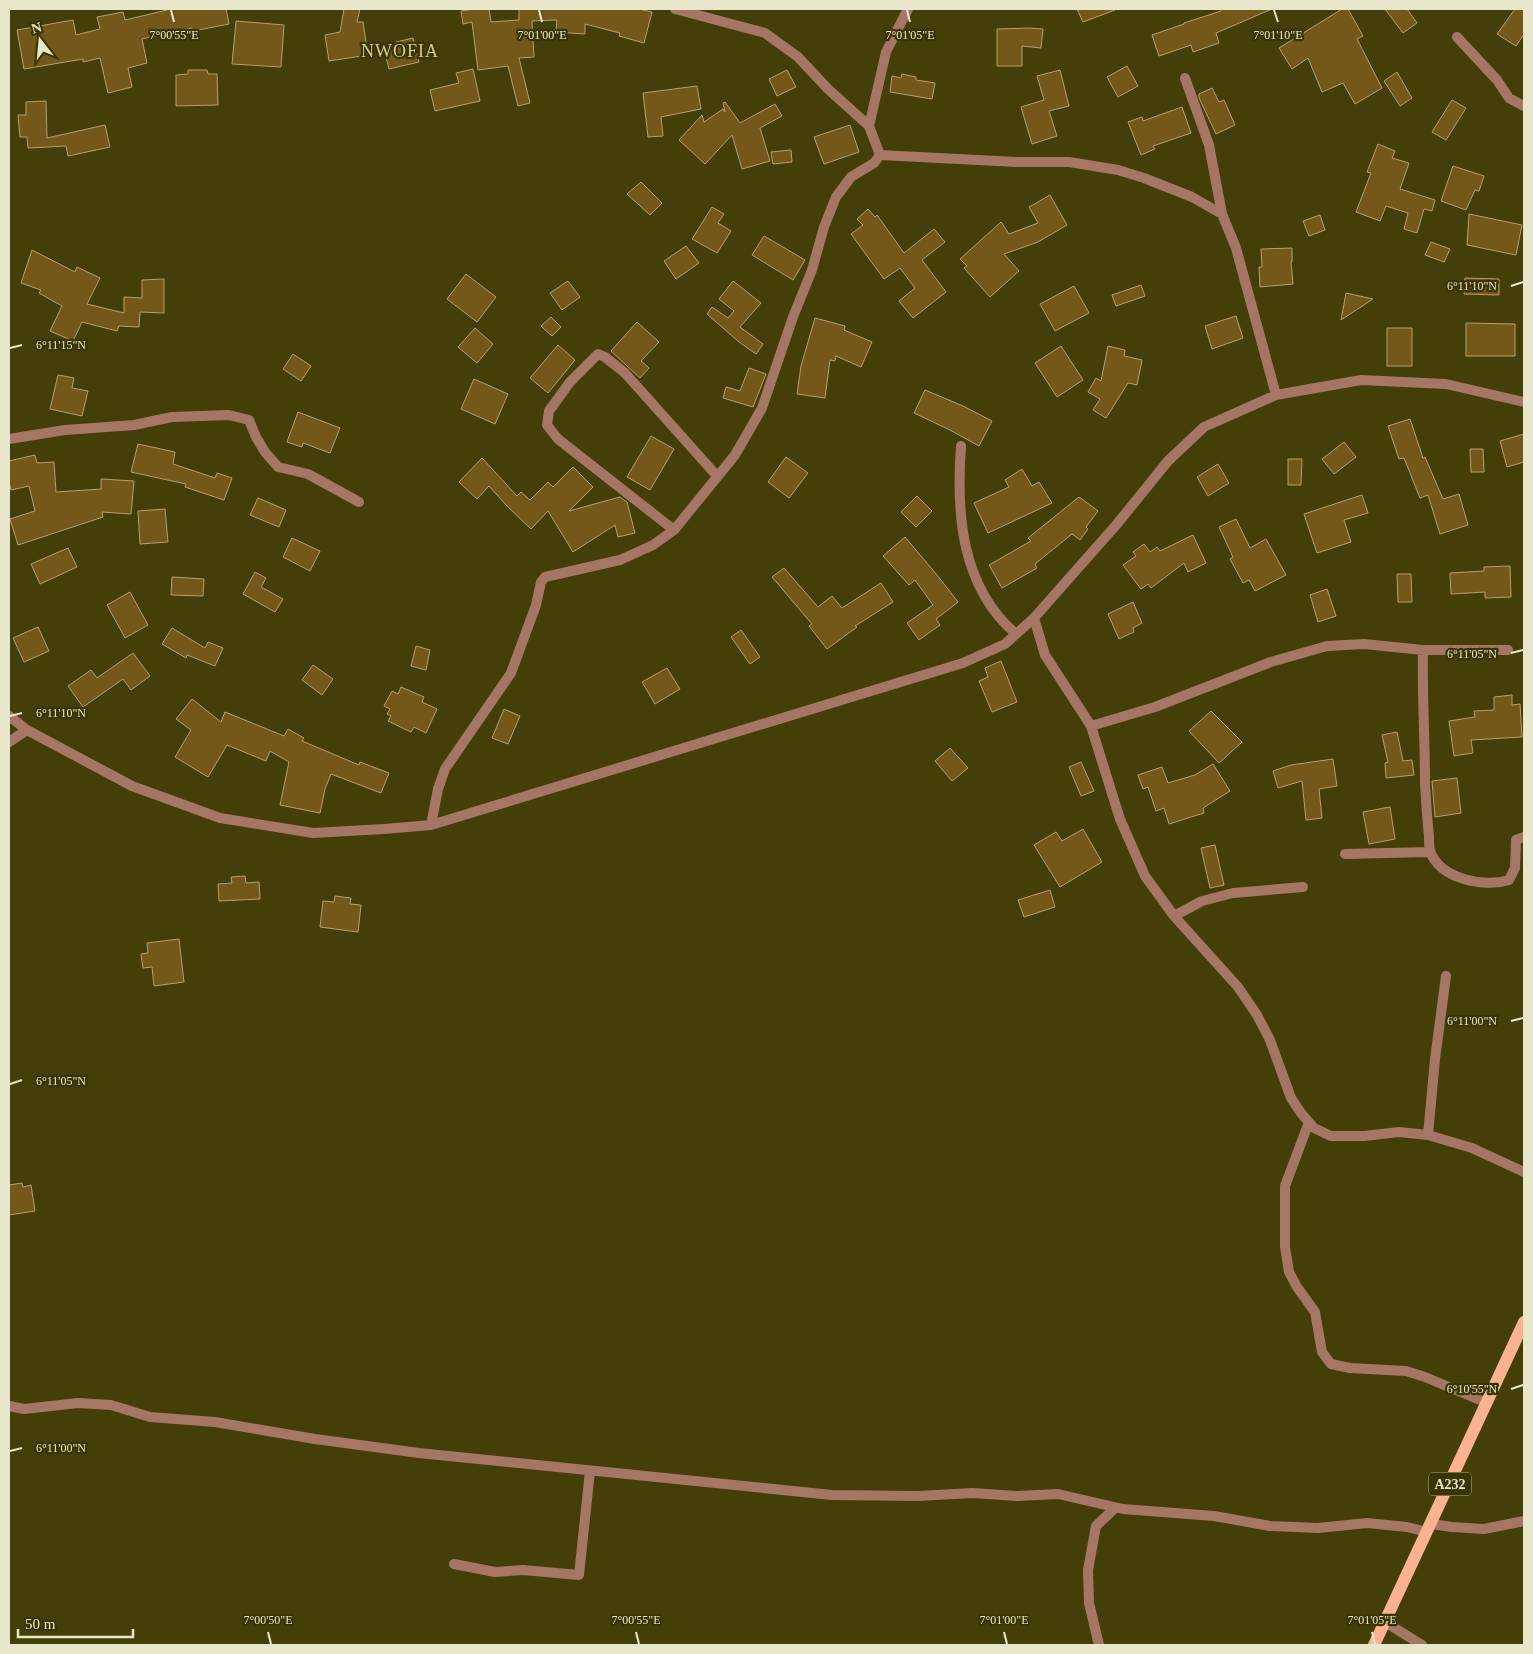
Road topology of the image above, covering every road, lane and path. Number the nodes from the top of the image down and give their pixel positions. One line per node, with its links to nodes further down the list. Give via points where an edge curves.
1 (675, 9): 6 (street, via 765,33 798,57)
2 (908, 9): 6 (street, via 886,52)
3 (1457, 37): 5 (street, via 1497,80 1509,98)
4 (1185, 78): 8 (street, via 1209,145)
5 (1524, 106)
6 (869, 126): 7 (street)
7 (880, 155): 8 (street, via 1068,162 1118,170 1192,196); 13 (street, via 874,164 851,177 836,197 762,408 735,455)
8 (1222, 214): 9 (street, via 1236,248)
9 (1276, 395): 10 (street, via 1361,380 1446,384); 16 (street, via 1204,427 1168,461)
10 (1524, 402)
11 (9, 439): 14 (street, via 65,430 134,425 172,416 229,415 249,420 265,452 278,467 308,474)
12 (961, 446): 17 (street, via 959,514 970,564 991,607)
13 (717, 476): 15 (street); 15 (street, via 625,373 605,357 598,354 570,382 549,411 548,425 558,439)
14 (359, 502)
15 (674, 530): 24 (street, via 653,545 620,560 545,577 511,673 445,769)
16 (1034, 618): 17 (street); 21 (street, via 1046,655)
17 (1016, 634): 24 (street, via 1005,644 963,663)
18 (1423, 650): 19 (street); 21 (street, via 1364,644 1327,646 1271,662 1155,707); 26 (street, via 1422,700)
19 (1508, 650)
20 (9, 716): 22 (street)
21 (1091, 726): 29 (street, via 1134,854 1145,876)
22 (27, 730): 23 (street); 24 (street, via 132,786 220,818 313,833)
23 (9, 742)
24 (431, 825)
25 (1524, 837): 26 (street, via 1516,840 1515,868 1509,880 1500,883 1456,877 1440,866)
26 (1430, 852): 27 (street)
27 (1345, 854)
28 (1304, 887): 29 (street, via 1233,893 1202,901)
29 (1174, 916): 31 (street, via 1238,987 1257,1015 1270,1040 1291,1098)
30 (1446, 976): 32 (street)
31 (1309, 1122): 32 (street, via 1331,1136 1399,1132); 35 (street, via 1285,1186 1285,1247 1289,1272 1315,1312 1322,1352 1331,1364 1406,1371)
32 (1428, 1135): 33 (street, via 1472,1148)
33 (1524, 1172)
34 (1524, 1322): 35 (main road, A232)
35 (1487, 1403): 40 (main road, A232)
36 (9, 1406): 37 (street, via 24,1409 78,1403 111,1405 150,1416 215,1422 418,1453)
37 (590, 1470): 38 (street, via 832,1495 1058,1494); 41 (street, via 580,1575 523,1570 496,1572)
38 (1115, 1508): 40 (street, via 1214,1516 1270,1526 1318,1528 1367,1523); 43 (street, via 1096,1526 1088,1570 1089,1603)
39 (1524, 1521): 40 (street, via 1484,1528)
40 (1429, 1528): 42 (main road, A232)
41 (454, 1564)
42 (1385, 1622): 44 (main road, A232); 45 (street)
43 (1099, 1645)
44 (1374, 1645)
45 (1422, 1645)

